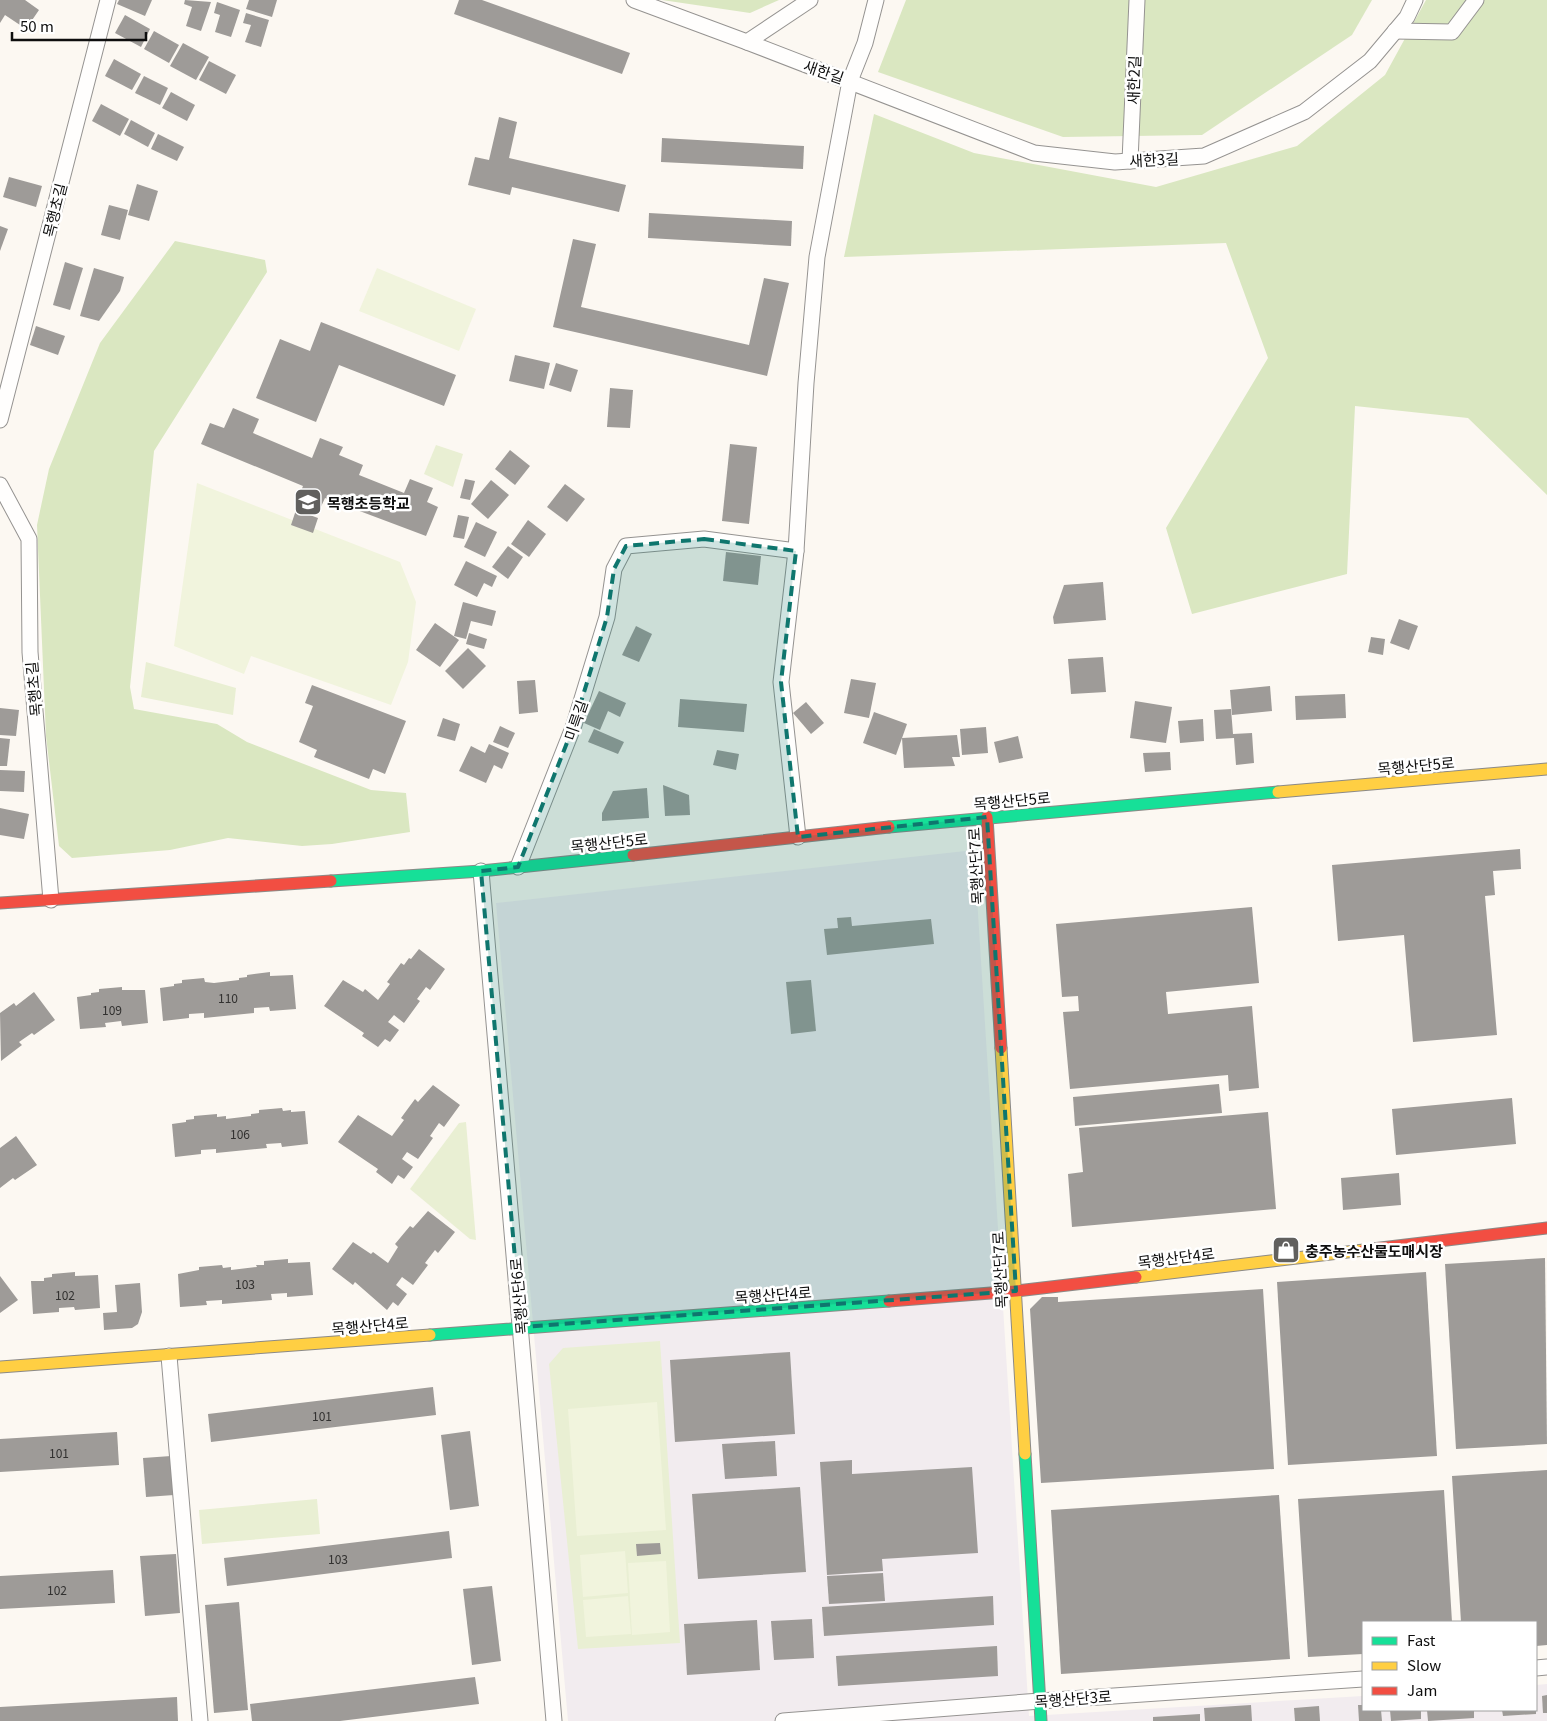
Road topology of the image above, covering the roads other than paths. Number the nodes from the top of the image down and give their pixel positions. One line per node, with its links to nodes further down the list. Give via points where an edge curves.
1 (108, 0): 12 (street, 목행초길)
2 (634, 0): 9 (street, 새한길)
3 (810, 0): 9 (street)
4 (876, 0): 10 (street, 새한길, via 865,43)
5 (1137, 0): 11 (street, 새한2길)
6 (1415, 0): 8 (street, 새한3길)
7 (1476, 0): 8 (street, via 1452,32)
8 (1395, 31): 11 (street, 새한3길, via 1370,61 1304,112 1204,156)
9 (746, 42): 10 (street, 새한길)
10 (850, 81): 11 (street, 새한3길, via 1034,152); 14 (street, via 817,257)
11 (1130, 161)
12 (0, 420)
13 (0, 485): 20 (street, 목행초길, via 28,539 30,652)
14 (796, 551): 17 (street, via 781,682); 18 (street, 미륵길, via 704,539 626,546 614,569 607,617 574,725)
15 (1547, 769): 16 (street, 목행산단5로)
16 (987, 817): 17 (street, 목행산단5로); 23 (street, 목행산단7로)
17 (798, 837): 18 (street, 목행산단5로)
18 (518, 867): 19 (street, 목행산단5로)
19 (481, 871): 20 (street, 목행산단5로); 24 (street, 목행산단6로)
20 (51, 900): 21 (street, 목행산단5로)
21 (0, 903)
22 (1547, 1228): 23 (street, 목행산단4로)
23 (1016, 1291): 24 (street, 목행산단4로); 28 (street, 목행산단7로)
24 (521, 1327): 25 (street, 목행산단4로); 30 (street, 목행산단6로)
25 (169, 1356): 26 (street, 목행산단4로); 29 (street)
26 (0, 1367)
27 (1362, 1679): 28 (street, 목행산단3로)
28 (1040, 1700): 31 (street, 목행산단3로); 32 (street, 목행산단7로)
29 (200, 1721)
30 (554, 1721)
31 (782, 1721)
32 (1041, 1721)

